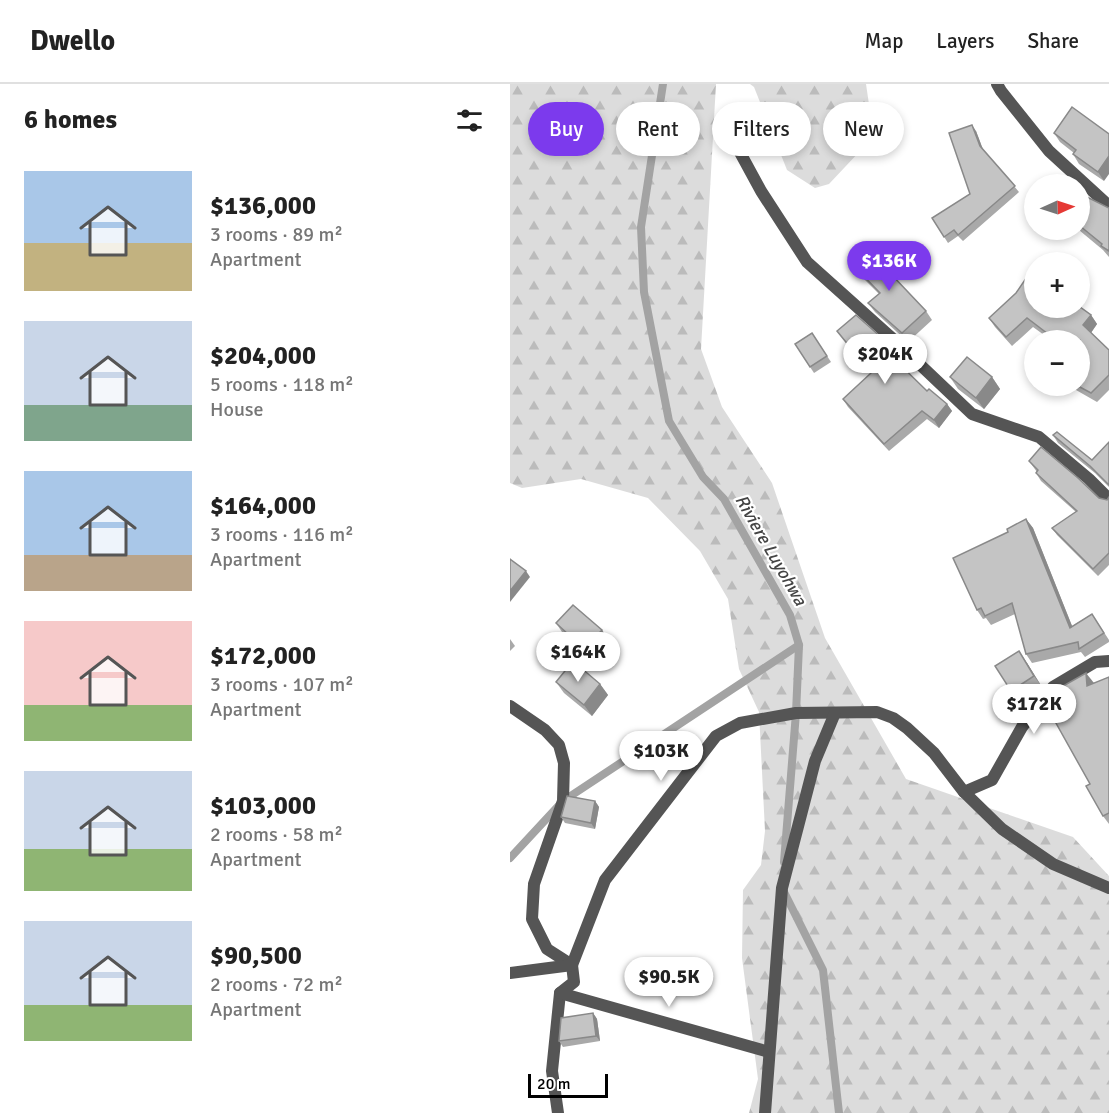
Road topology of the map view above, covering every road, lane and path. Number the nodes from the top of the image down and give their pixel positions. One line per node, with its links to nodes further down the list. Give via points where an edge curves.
1 (997, 84): 3 (street, via 1049,151)
2 (742, 156): 4 (street, via 807,262 972,414 1039,437)
3 (1109, 206)
4 (1109, 498)
5 (1109, 661): 8 (street, via 1095,662 1053,687 1022,727 992,780)
6 (510, 706): 10 (street, via 545,730 559,745 564,763 563,801 534,884 532,919 547,949)
7 (836, 713): 8 (street, via 877,712 893,718 934,753); 10 (street, via 796,712 740,723 716,736 605,880); 13 (street, via 815,761 782,888)
8 (964, 792): 9 (street, via 1002,829 1053,864)
9 (1109, 888)
10 (572, 966): 11 (street); 12 (street, via 574,982)
11 (510, 973)
12 (560, 993): 13 (street); 14 (street, via 552,1071)
13 (769, 1052): 15 (street)
14 (558, 1113)
15 (765, 1113)

